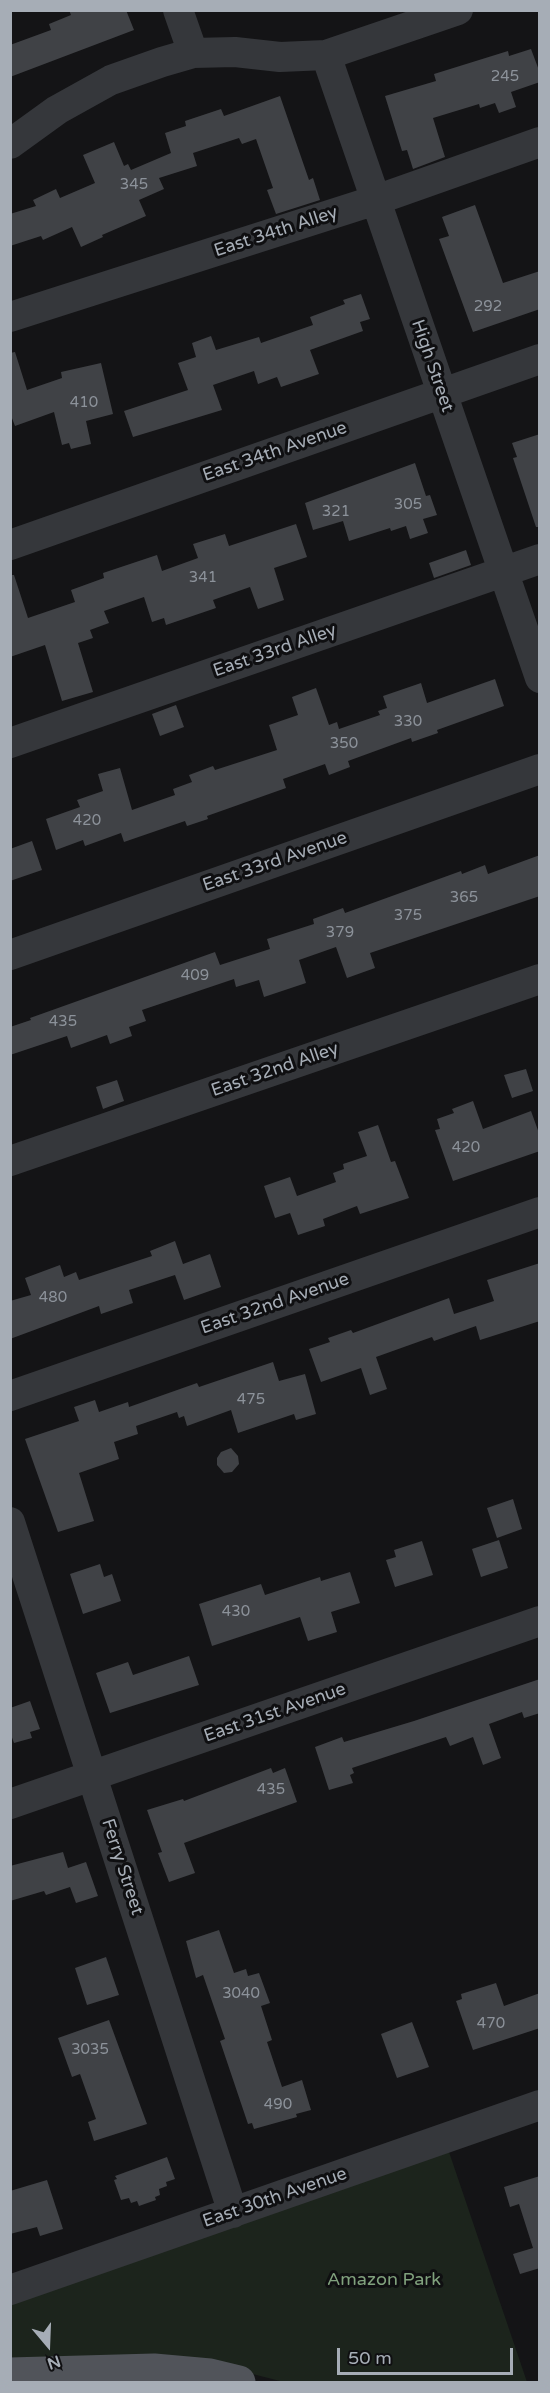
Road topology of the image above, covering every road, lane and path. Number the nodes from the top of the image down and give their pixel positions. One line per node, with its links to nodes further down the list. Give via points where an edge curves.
1 (178, 10): 3 (street)
2 (458, 10): 4 (street)
3 (193, 54): 4 (street); 6 (street, via 111,80 57,110)
4 (326, 55): 7 (street, High Street)
5 (540, 142): 7 (street, East 34th Alley)
6 (10, 144)
7 (376, 200): 8 (street, East 34th Alley); 10 (street, High Street)
8 (10, 317)
9 (540, 359): 10 (street, East 34th Avenue)
10 (442, 393): 11 (street, East 34th Avenue); 13 (street, High Street)
11 (10, 545)
12 (540, 559): 13 (street, East 33rd Alley)
13 (503, 571): 14 (street, High Street); 15 (street, East 33rd Alley)
14 (540, 678)
15 (10, 743)
16 (540, 769): 17 (street, East 33rd Avenue)
17 (10, 955)
18 (540, 979): 19 (street, East 32nd Alley)
19 (10, 1161)
20 (540, 1212): 21 (street, East 32nd Avenue)
21 (10, 1396)
22 (10, 1522): 24 (street, Ferry Street)
23 (540, 1621): 24 (street, East 31st Avenue)
24 (92, 1776): 25 (street, East 31st Avenue); 27 (street, Ferry Street)
25 (10, 1804)
26 (540, 2105): 27 (street, East 30th Avenue)
27 (233, 2213): 28 (street, East 30th Avenue)
28 (10, 2290)
29 (10, 2374): 30 (main road, via 154,2370)
30 (238, 2382)

